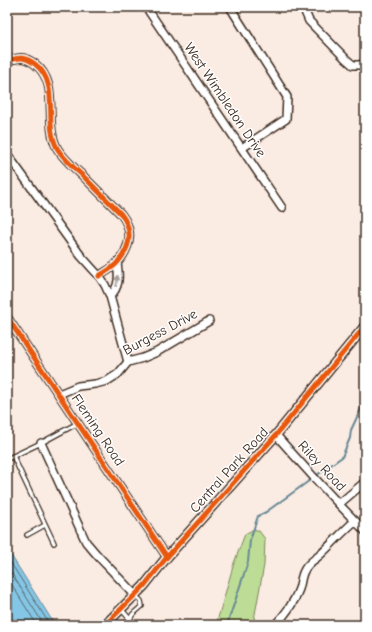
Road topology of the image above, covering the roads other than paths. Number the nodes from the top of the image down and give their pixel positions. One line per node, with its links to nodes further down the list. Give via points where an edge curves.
1 (146, 7): 6 (street, West Wimbledon Drive)
2 (230, 7): 6 (street, via 287,97 286,119)
3 (303, 7): 5 (street, via 309,21 346,59 353,65)
4 (7, 61): 11 (street, via 27,58 39,68 49,82 52,131 58,149 127,222 130,233 128,246)
5 (365, 62)
6 (242, 148): 10 (street, West Wimbledon Drive)
7 (7, 154): 12 (street, via 81,256)
8 (365, 190): 9 (lane)
9 (365, 194)
10 (282, 208)
11 (117, 264): 12 (street); 13 (street, one-way to 11, via 115,292 118,283)
12 (99, 276): 13 (street)
13 (110, 296): 17 (street)
14 (7, 317): 18 (street, Fleming Road)
15 (209, 321): 17 (street, Burgess Drive, via 157,352)
16 (365, 326): 20 (street, Central Park Road)
17 (128, 362): 18 (street, Burgess Drive, via 108,381 78,386)
18 (59, 394): 19 (street, Fleming Road)
19 (78, 423): 21 (lane); 31 (street, Fleming Road)
20 (276, 435): 25 (street, Riley Road); 31 (street, Central Park Road)
21 (41, 443): 22 (lane); 32 (street, via 86,542)
22 (14, 456): 23 (lane); 27 (lane)
23 (7, 459)
24 (365, 482): 25 (street)
25 (339, 504): 26 (street, Riley Road)
26 (355, 521): 28 (street, Riley Road); 38 (street, via 320,555 310,561 304,570 294,603)
27 (45, 525): 29 (lane); 30 (lane)
28 (365, 531)
29 (27, 535)
30 (54, 543)
31 (167, 557): 32 (street, Central Park Road)
32 (135, 595): 33 (street, Central Park Road); 34 (lane, via 142,606)
33 (121, 609): 34 (lane); 35 (street, Central Park Road)
34 (129, 619): 36 (lane); 37 (lane)
35 (105, 625)
36 (126, 625)
37 (135, 625)
38 (275, 625)

